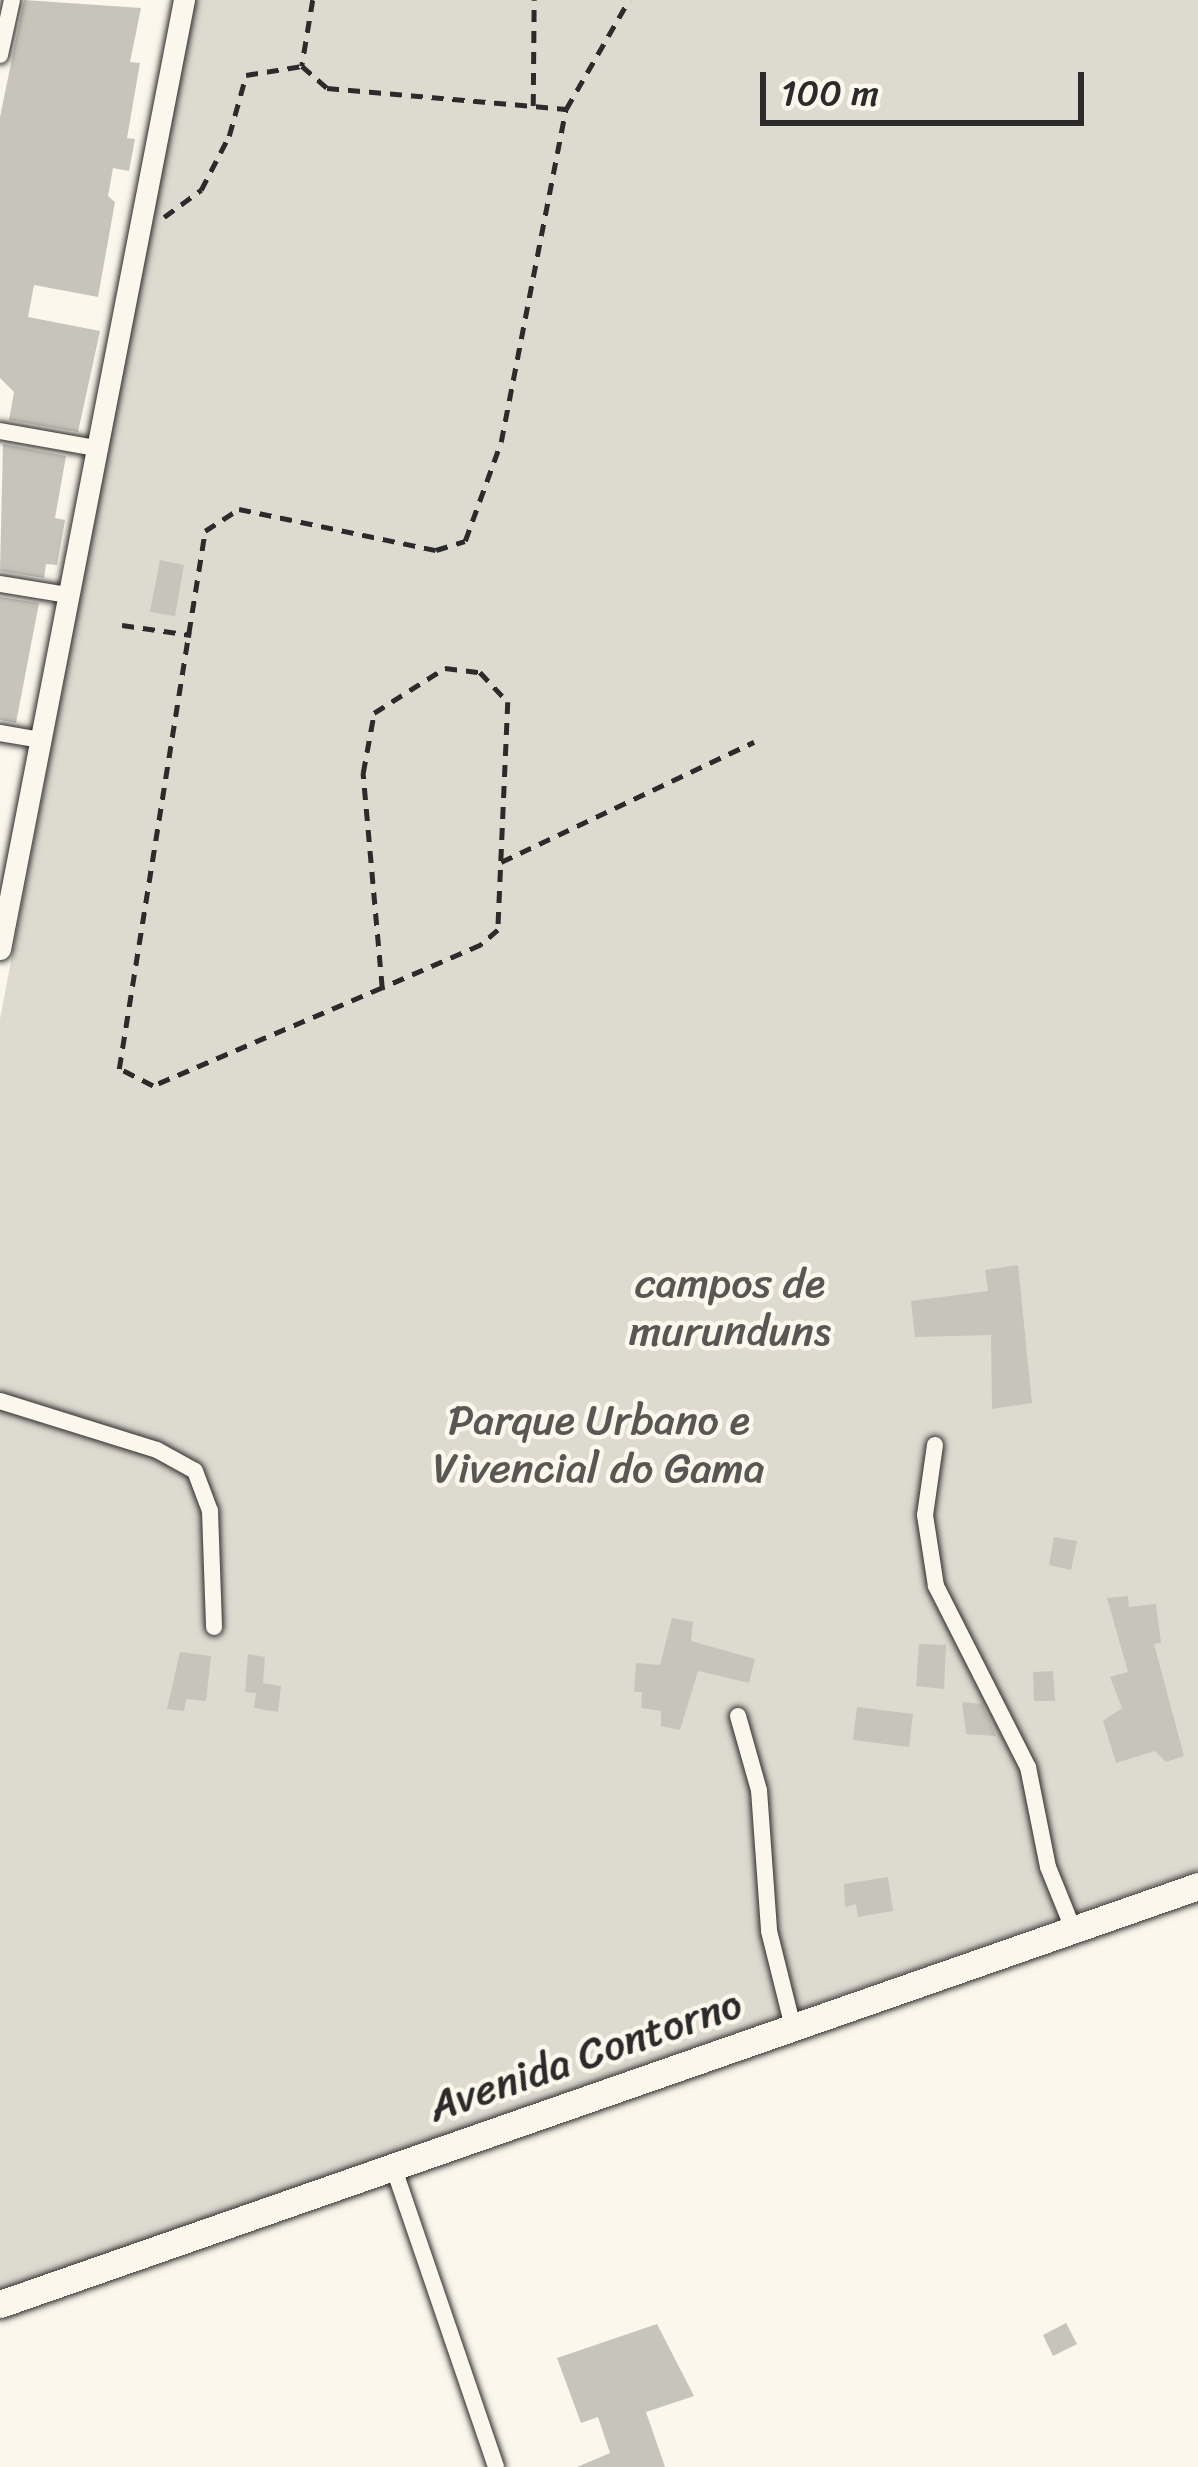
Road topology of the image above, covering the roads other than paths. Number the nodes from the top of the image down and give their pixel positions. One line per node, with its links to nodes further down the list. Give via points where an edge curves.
1 (12, 0): 3 (street)
2 (184, 0): 5 (street)
3 (0, 55)
4 (0, 431): 5 (street)
5 (95, 448): 7 (street)
6 (0, 584): 7 (street)
7 (68, 595): 9 (street)
8 (0, 733): 9 (street)
9 (40, 740): 10 (street)
10 (5, 897): 11 (street)
11 (0, 949)
12 (0, 1401): 14 (street, via 157,1450 195,1472 210,1511)
13 (934, 1445): 17 (street, via 925,1516 936,1586 1028,1767 1048,1867)
14 (214, 1627)
15 (738, 1717): 18 (street, via 759,1790 766,1914)
16 (1198, 1886): 17 (main road, Avenida Contorno)
17 (1073, 1929): 18 (main road, Avenida Contorno)
18 (793, 2027): 19 (main road, Avenida Contorno)
19 (393, 2166): 20 (main road, Avenida Contorno); 21 (street)
20 (0, 2304)
21 (496, 2467)

